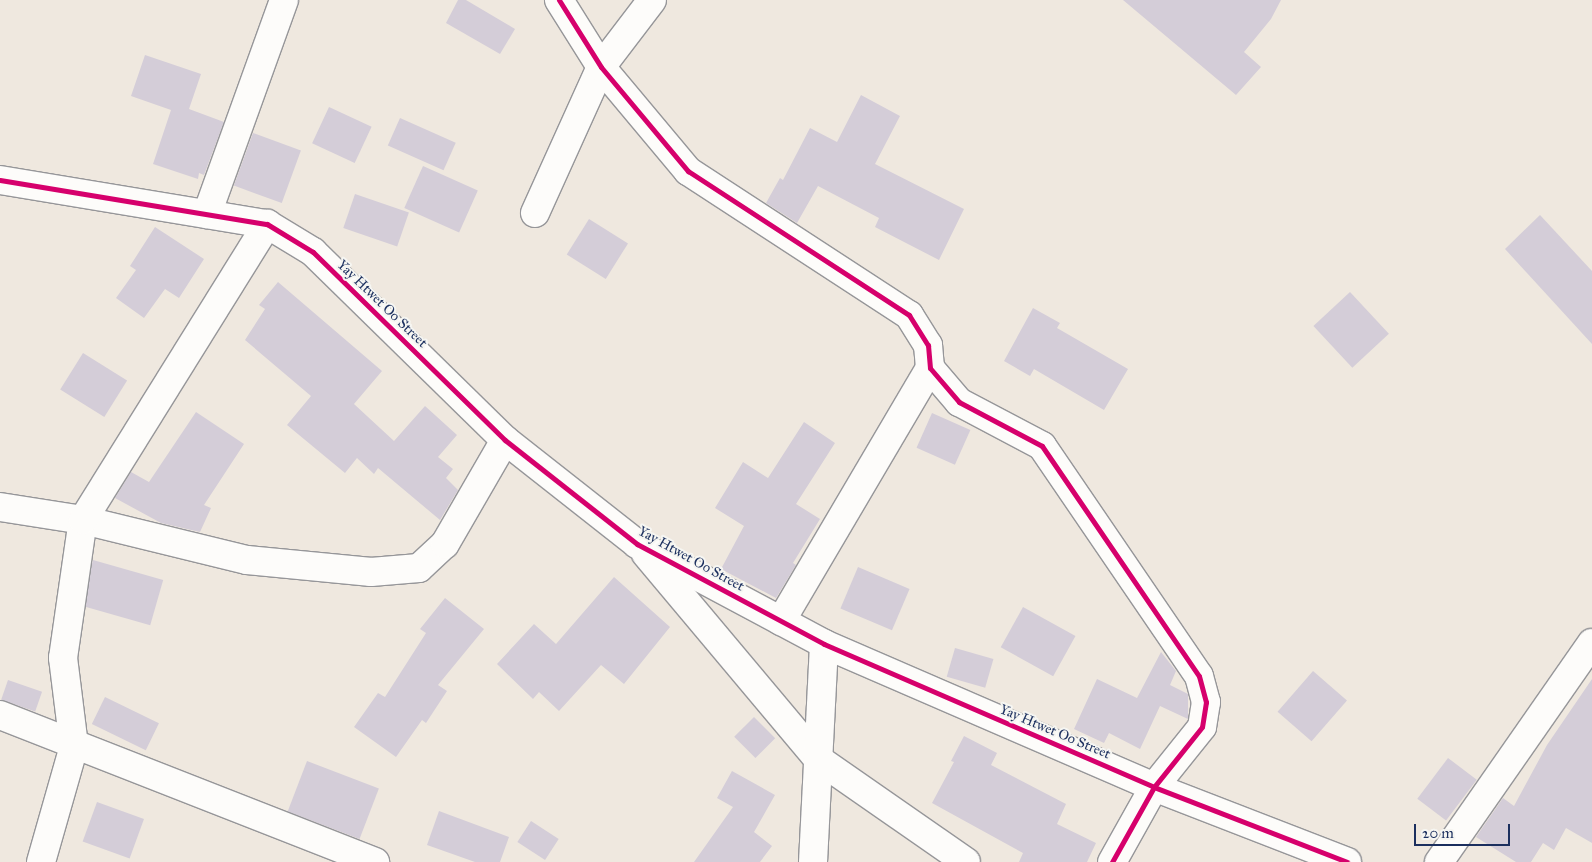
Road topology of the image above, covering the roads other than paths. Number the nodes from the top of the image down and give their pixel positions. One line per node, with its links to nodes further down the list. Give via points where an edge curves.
1 (284, 0): 7 (street)
2 (559, 0): 4 (street)
3 (652, 0): 4 (street)
4 (601, 67): 6 (street); 9 (street, via 688,170 909,315 928,345)
5 (0, 180): 7 (street, Yay Htwet Oo Street)
6 (535, 213)
7 (208, 214): 8 (street, Yay Htwet Oo Street)
8 (267, 224): 10 (street, Yay Htwet Oo Street, via 314,252); 12 (street)
9 (930, 368): 14 (street); 20 (street, via 959,402 1042,446 1198,676 1206,702 1202,727)
10 (505, 440): 12 (street, via 445,544 419,568 371,572 247,560); 13 (street, Yay Htwet Oo Street)
11 (0, 507): 12 (street)
12 (83, 520): 18 (street, via 62,658)
13 (637, 544): 14 (street, Yay Htwet Oo Street); 19 (street)
14 (781, 621): 16 (street, Yay Htwet Oo Street)
15 (1592, 642): 27 (street)
16 (824, 644): 19 (street); 20 (street, Yay Htwet Oo Street)
17 (0, 715): 18 (street)
18 (74, 746): 21 (street); 22 (street)
19 (818, 758): 23 (street); 24 (street)
20 (1154, 787): 25 (street); 26 (street, Yay Htwet Oo Street)
21 (41, 862)
22 (375, 862)
23 (813, 862)
24 (966, 862)
25 (1112, 862)
26 (1347, 862)
27 (1439, 862)

